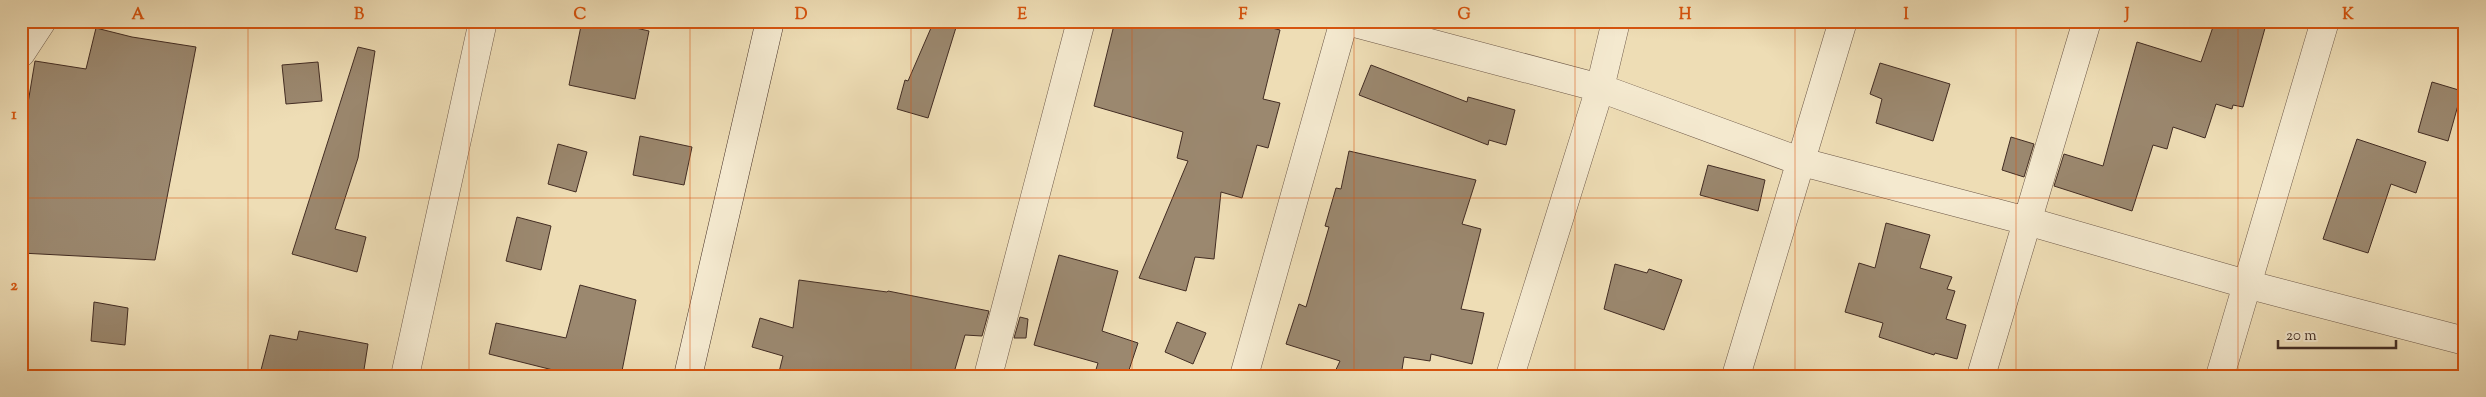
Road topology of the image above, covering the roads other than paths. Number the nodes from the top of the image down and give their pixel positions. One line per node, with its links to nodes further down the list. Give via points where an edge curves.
1 (42, 21): 10 (street)
2 (483, 21): 16 (street)
3 (770, 21): 17 (street)
4 (1081, 21): 18 (street)
5 (1345, 21): 11 (street); 19 (street)
6 (1616, 21): 11 (street)
7 (1843, 21): 12 (street)
8 (2087, 21): 13 (street)
9 (2325, 21): 14 (street)
10 (21, 53)
11 (1600, 88): 12 (street); 20 (street)
12 (1802, 162): 13 (street); 21 (street)
13 (2027, 221): 14 (street); 22 (street)
14 (2246, 284): 15 (street); 23 (street)
15 (2465, 341)
16 (405, 376)
17 (688, 376)
18 (988, 376)
19 (1244, 376)
20 (1510, 376)
21 (1736, 376)
22 (1982, 376)
23 (2220, 376)

